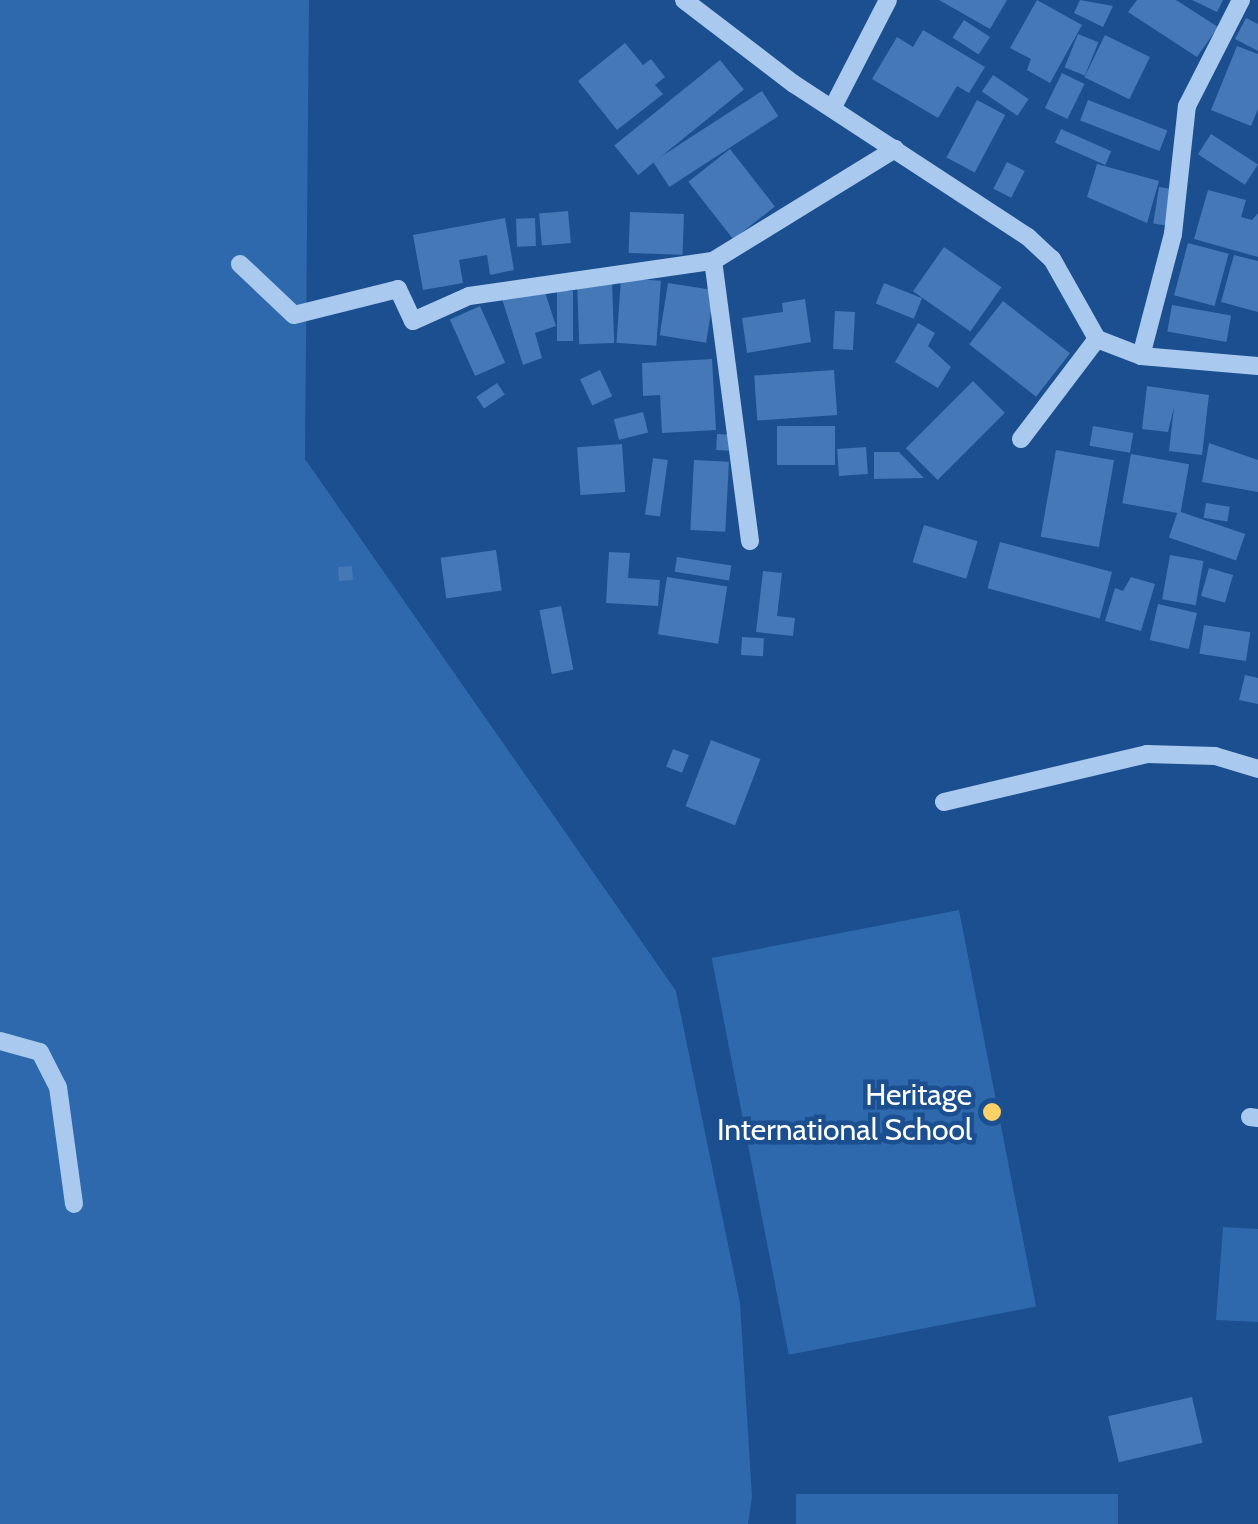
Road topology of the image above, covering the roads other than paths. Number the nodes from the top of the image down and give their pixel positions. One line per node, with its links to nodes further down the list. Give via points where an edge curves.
1 (684, 0): 4 (street)
2 (888, 0): 4 (street)
3 (1241, 0): 9 (street, via 1187,106 1174,234)
4 (833, 107): 5 (street)
5 (895, 149): 6 (street); 8 (street, via 1052,258)
6 (713, 261): 7 (street, via 469,296 413,321 398,289 294,316); 12 (street)
7 (240, 264)
8 (1097, 339): 9 (street); 11 (street)
9 (1141, 356): 10 (street)
10 (1258, 366)
11 (1021, 440)
12 (750, 541)
13 (1258, 768): 14 (street, via 1215,756 1147,754)
14 (944, 802)
15 (0, 1041): 16 (street, via 40,1052 58,1087)
16 (74, 1204)

